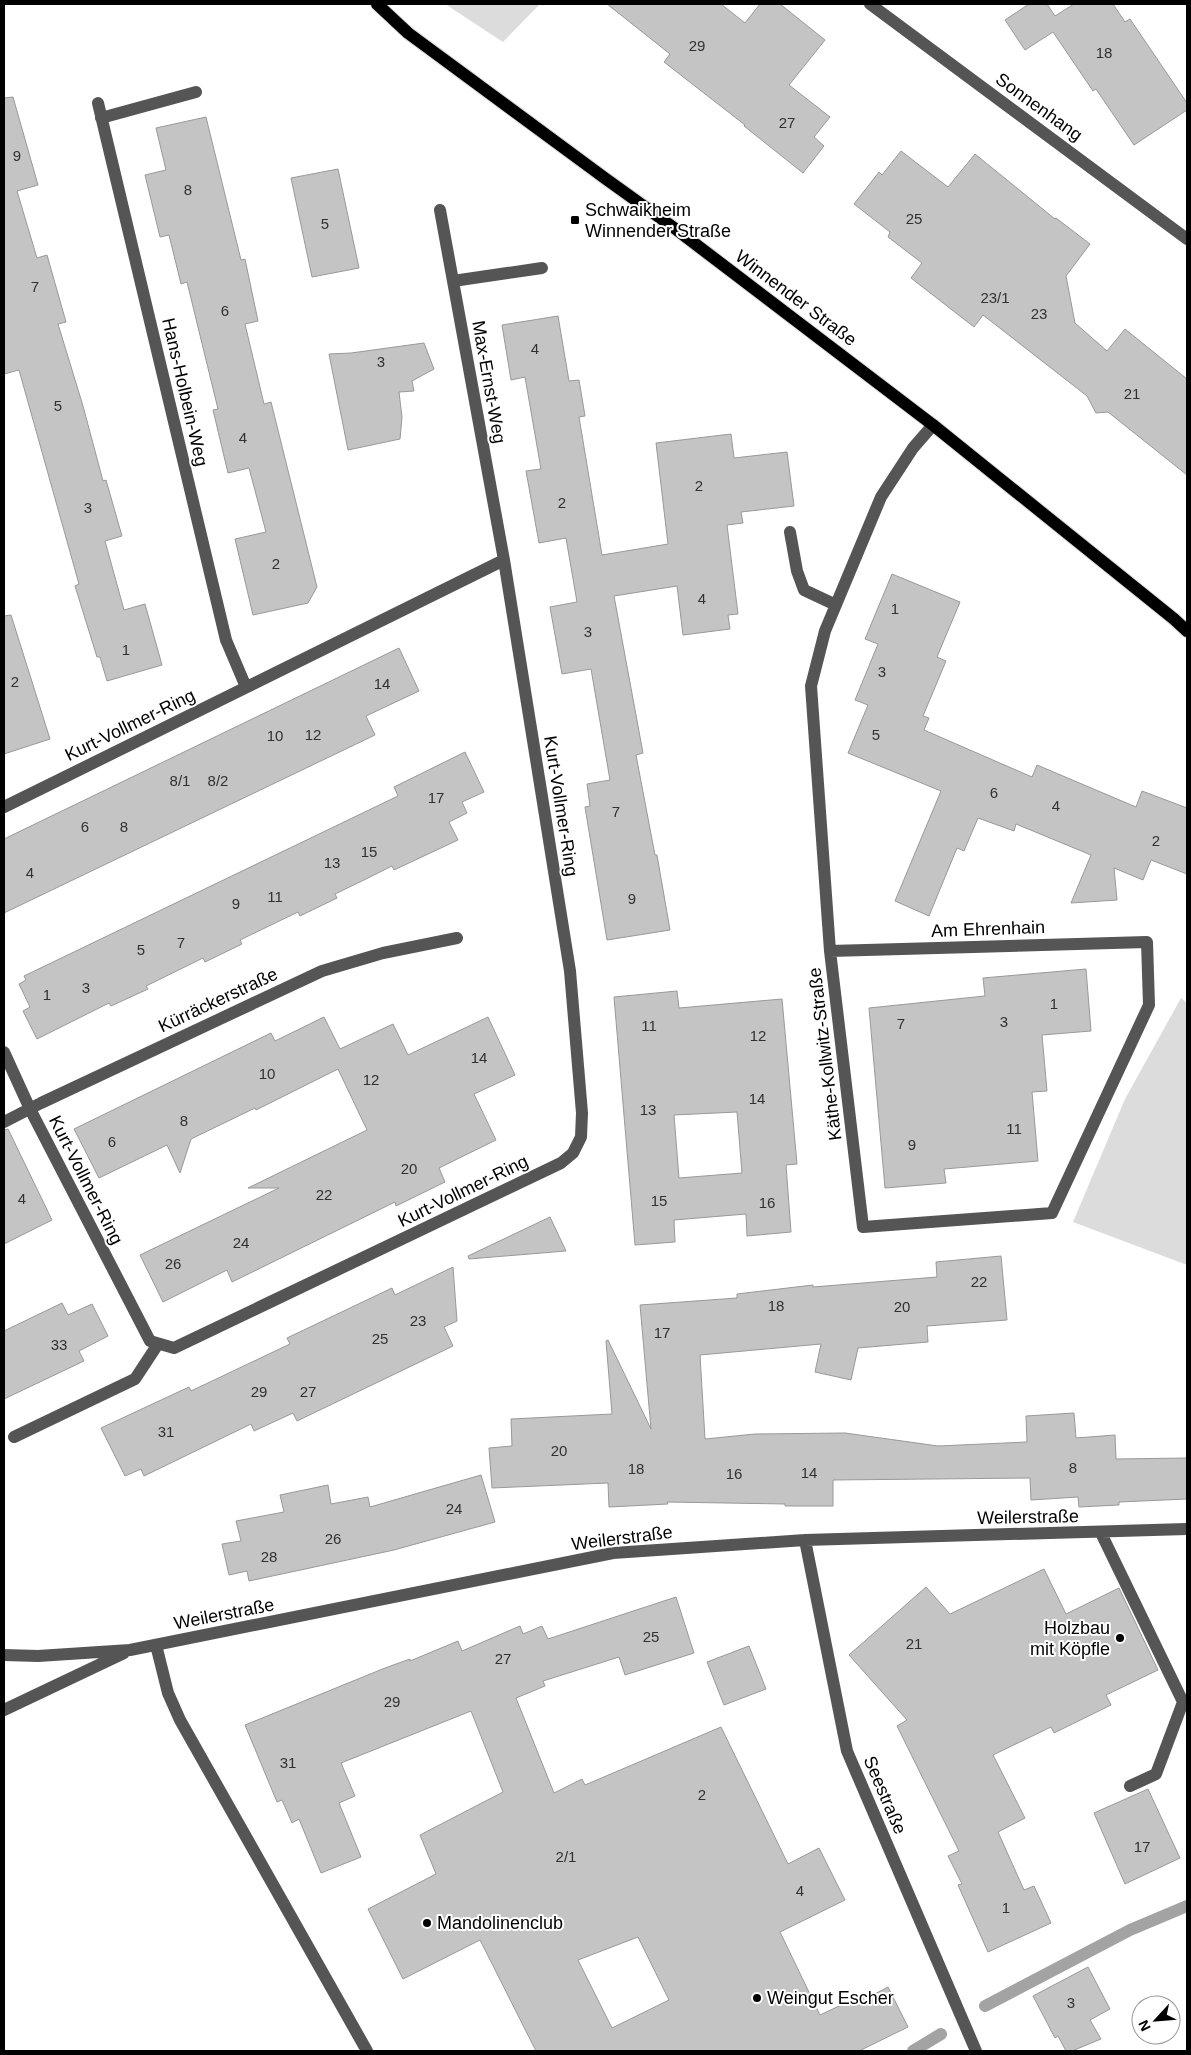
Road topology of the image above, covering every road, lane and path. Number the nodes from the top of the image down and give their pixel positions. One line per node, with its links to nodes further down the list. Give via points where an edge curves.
1 (377, 4): 10 (main road, Winnender Straße, via 408,33 677,230)
2 (870, 4): 7 (street, Sonnenhang)
3 (196, 92): 5 (street)
4 (98, 103): 5 (street, Hans-Holbein-Weg)
5 (101, 118): 15 (street, Hans-Holbein-Weg, via 226,640)
6 (440, 210): 9 (street, Max-Ernst-Weg)
7 (1187, 239)
8 (542, 268): 9 (street)
9 (453, 281): 12 (street, Max-Ernst-Weg)
10 (933, 425): 13 (street, Käthe-Kollwitz-Straße, via 913,448 881,497); 14 (main road, Winnender Straße)
11 (790, 532): 13 (street, via 804,590)
12 (504, 560): 15 (street, Kurt-Vollmer-Ring); 23 (street, Kurt-Vollmer-Ring, via 570,970 582,1113 581,1138 573,1153 561,1163 494,1197 174,1348)
13 (836, 605): 19 (street, Käthe-Kollwitz-Straße, via 825,631 811,686)
14 (1187, 631)
15 (246, 687): 16 (street, Kurt-Vollmer-Ring)
16 (4, 806)
17 (456, 938): 21 (street, Kürräckerstraße, via 383,953 322,971)
18 (1147, 942): 19 (street, Am Ehrenhain); 19 (street, Käthe-Kollwitz-Straße, via 1149,1005 1052,1213 863,1227)
19 (830, 951)
20 (4, 1052): 21 (street, Kurt-Vollmer-Ring)
21 (30, 1109): 22 (street, Kürräckerstraße); 23 (street, Kurt-Vollmer-Ring, via 150,1341)
22 (4, 1122)
23 (158, 1344): 24 (street, via 135,1379)
24 (14, 1438)
25 (1187, 1529): 26 (street, Weilerstraße)
26 (1101, 1533): 27 (street, Weilerstraße); 32 (street, Weilerstraße, via 1184,1702 1156,1774)
27 (805, 1540): 28 (street, Weilerstraße, via 614,1553); 34 (street, Seestraße, via 847,1751)
28 (156, 1645): 29 (street, Weilerstraße); 33 (street, Weilerstraße, via 168,1693 180,1720)
29 (130, 1650): 30 (street, Weilerstraße); 31 (street, Weilerstraße)
30 (4, 1655)
31 (4, 1710)
32 (1130, 1786)
33 (367, 2051)
34 (976, 2051)

